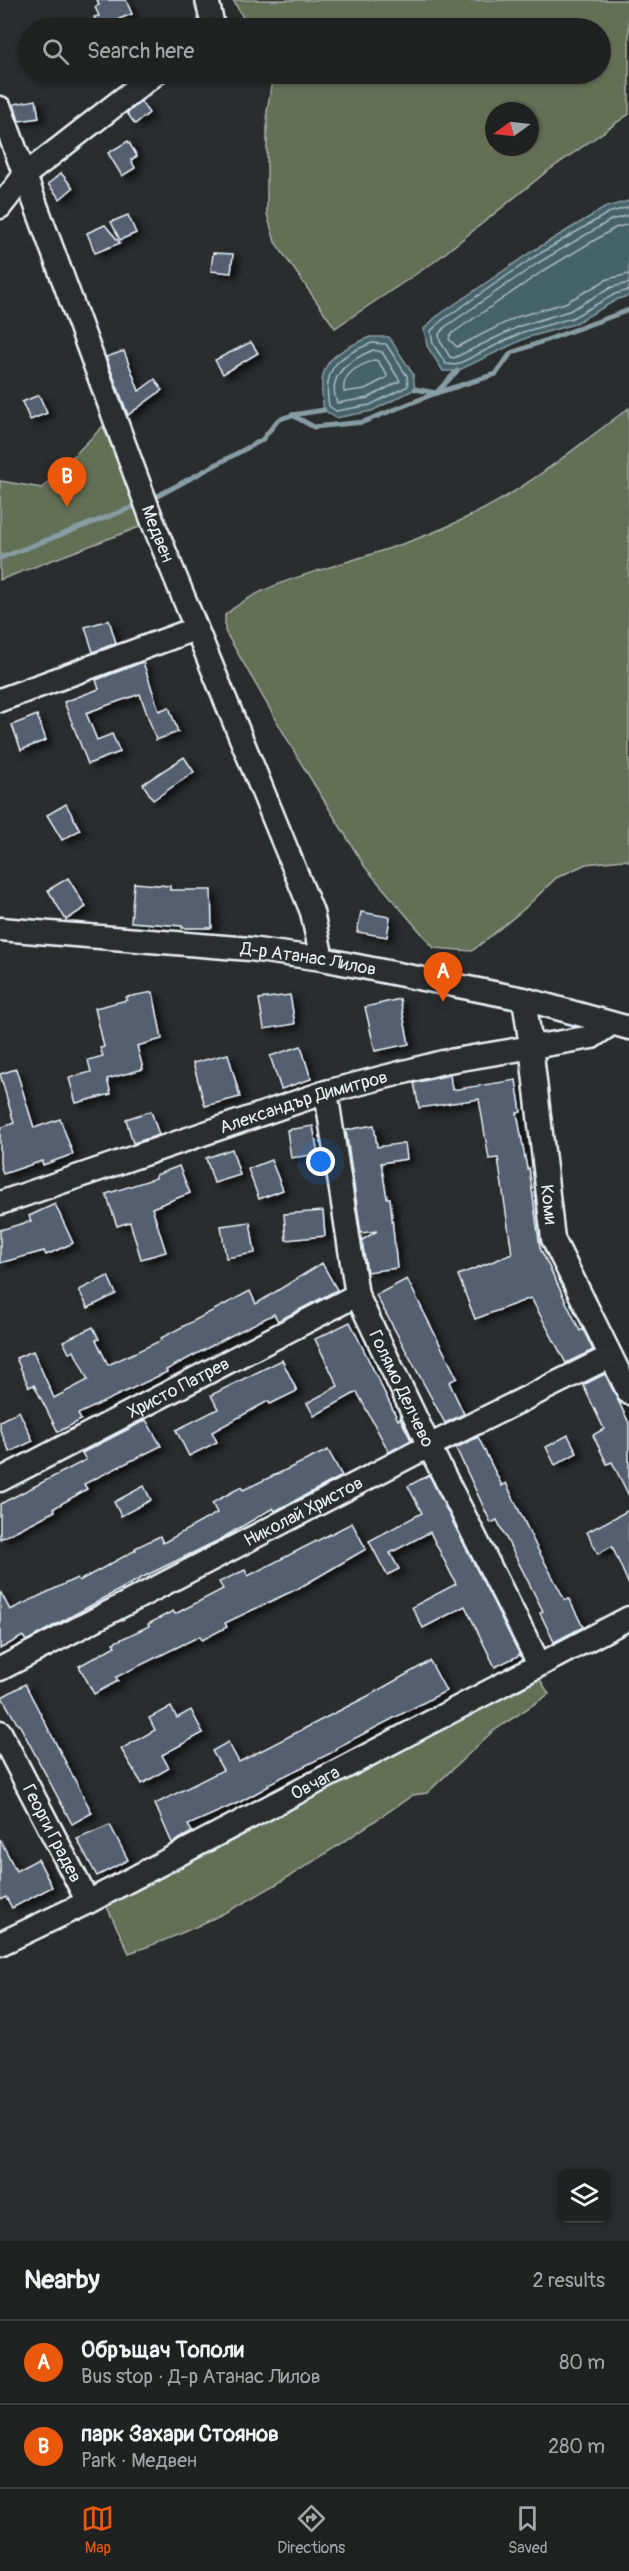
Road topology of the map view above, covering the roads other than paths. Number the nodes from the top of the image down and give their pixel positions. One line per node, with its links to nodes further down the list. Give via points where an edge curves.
1 (207, 0): 2 (street)
2 (211, 18)
3 (142, 84): 5 (street)
4 (0, 108): 5 (street, Медвен)
5 (25, 175): 6 (street); 7 (street, Медвен)
6 (0, 207)
7 (195, 629): 8 (street); 10 (street, Медвен, via 312,912)
8 (0, 699)
9 (0, 929): 10 (street, Д-р Атанас Лилов)
10 (322, 958): 11 (street, Д-р Атанас Лилов)
11 (524, 999): 12 (street, Д-р Атанас Лилов); 13 (street, Коми)
12 (620, 1026): 13 (street, Александър Димитров, via 592,1037)
13 (531, 1046): 14 (street, Александър Димитров, via 394,1073); 17 (street, Коми, via 553,1239)
14 (326, 1092): 15 (street, Александър Димитров); 16 (street, Голямо Делчево)
15 (0, 1203)
16 (357, 1295): 19 (street, Голямо Делчево); 20 (street, Христо Патрев)
17 (609, 1357): 18 (street, Коми); 19 (street, Николай Христов)
18 (629, 1393)
19 (429, 1446): 22 (street, Голямо Делчево); 23 (street, Николай Христов)
20 (0, 1480)
21 (629, 1618): 22 (street, Овчага)
22 (539, 1664): 25 (street, Овчага)
23 (0, 1669)
24 (0, 1732): 25 (street, Георги Градев)
25 (88, 1902): 26 (street, Овчага)
26 (0, 1944)

